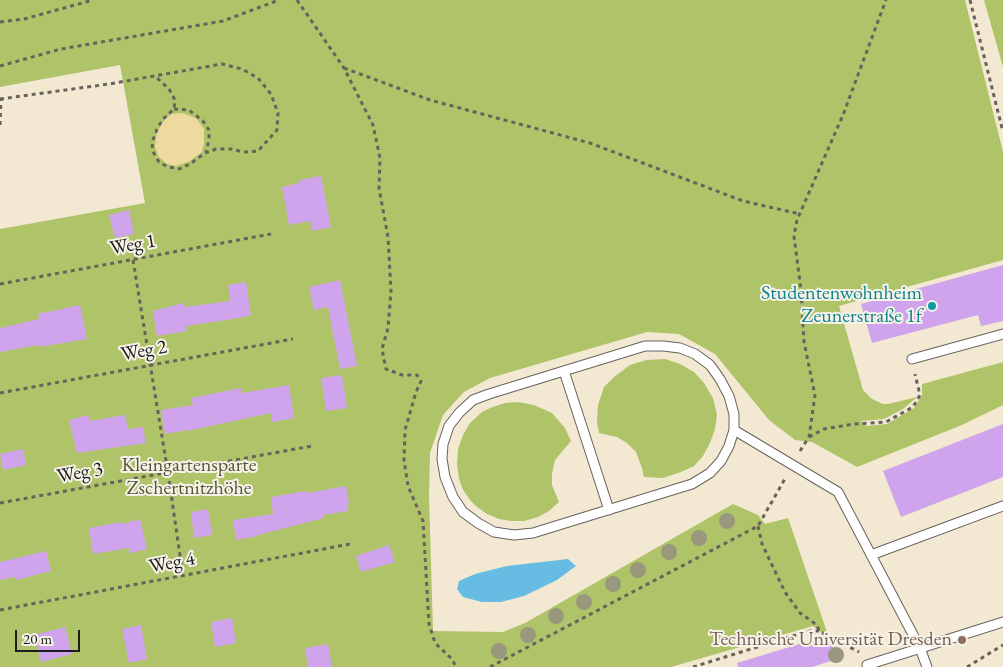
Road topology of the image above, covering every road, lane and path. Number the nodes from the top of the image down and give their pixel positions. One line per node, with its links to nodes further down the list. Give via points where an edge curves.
1 (93, 0): 6 (path, via 24,19)
2 (279, 0): 7 (path, via 223,21 61,49)
3 (297, 0): 8 (path)
4 (886, 0): 15 (path, via 843,115)
5 (970, 0): 13 (path)
6 (0, 22)
7 (0, 66)
8 (344, 68): 15 (path, via 430,100 590,143 743,201); 45 (path, via 373,125 380,158 379,188 388,237 391,291 388,328 382,350 386,369 402,375 417,375 421,381 405,430 404,460 408,486 423,521 429,624 435,643)
9 (155, 76): 10 (path); 11 (path, via 170,89 175,100); 14 (path, via 222,64 242,69 258,78 271,94 278,113 277,130 258,151 231,149)
10 (0, 99): 12 (path)
11 (174, 109): 14 (path, via 189,110 203,121 209,130); 14 (path, via 156,129 152,150 159,162 179,169)
12 (0, 125)
13 (1003, 132)
14 (205, 153)
15 (800, 214): 26 (path, via 794,236 804,342 815,395)
16 (271, 234): 17 (path, Weg 1)
17 (133, 260): 18 (path, Weg 1); 22 (path)
18 (0, 284)
19 (1003, 334): 21 (lane)
20 (293, 339): 22 (path, Weg 2)
21 (912, 359): 26 (path, via 920,395 913,407 886,422 824,429)
22 (150, 365): 24 (path, Weg 2); 29 (path)
23 (564, 371): 25 (lane, via 645,346 680,348 710,364 720,379 734,414); 33 (lane); 33 (lane, via 473,400 449,426 442,444 445,477 463,512 494,532 533,534)
24 (0, 393)
25 (734, 430): 33 (lane, via 725,454 710,473 692,484); 36 (lane, via 838,492)
26 (809, 437): 28 (path)
27 (312, 446): 29 (path, Weg 3)
28 (802, 448)
29 (168, 473): 31 (path, Weg 3); 37 (path)
30 (785, 478): 34 (path)
31 (0, 503)
32 (1003, 506): 36 (lane)
33 (610, 510)
34 (758, 526): 40 (path, via 762,544 785,592); 46 (path)
35 (350, 544): 37 (path, Weg 4)
36 (871, 555): 42 (lane)
37 (183, 576): 38 (path, Weg 4)
38 (0, 610)
39 (1003, 622): 42 (lane)
40 (819, 631): 43 (path); 47 (path, via 799,634)
41 (1003, 645): 49 (path)
42 (920, 648): 44 (lane); 48 (lane)
43 (864, 655)
44 (867, 666)
45 (456, 667)
46 (490, 667)
47 (693, 667)
48 (927, 667)
49 (966, 667)

